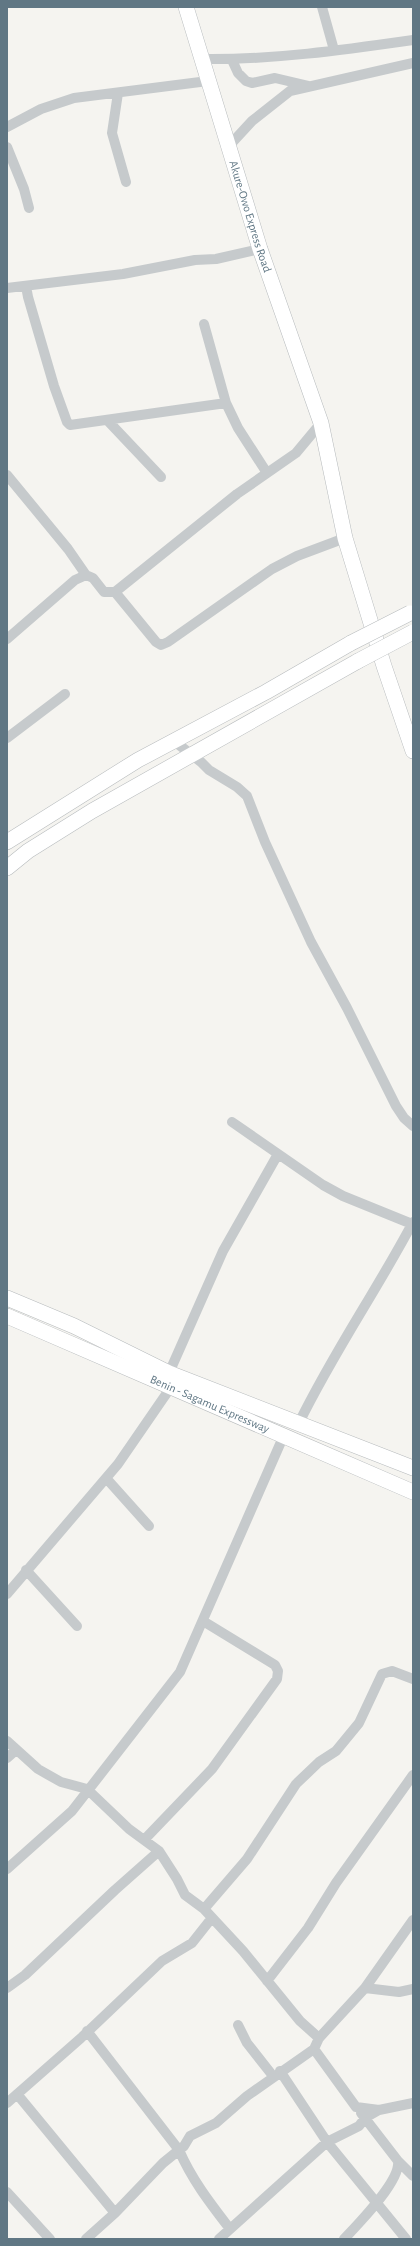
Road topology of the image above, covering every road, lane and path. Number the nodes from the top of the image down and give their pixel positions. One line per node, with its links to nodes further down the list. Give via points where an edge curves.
1 (186, 7): 5 (highway, Akure-Owo Express Road)
2 (322, 7): 4 (street)
3 (413, 40): 4 (street)
4 (334, 50): 6 (street)
5 (202, 60): 6 (street); 8 (highway, Akure-Owo Express Road)
6 (232, 60): 9 (street, via 238,73 246,81 252,83 275,78)
7 (413, 63): 9 (street)
8 (208, 81): 10 (street); 13 (highway, Akure-Owo Express Road)
9 (311, 87): 13 (street, via 290,91 272,103)
10 (118, 93): 11 (street, via 74,98 41,109); 14 (street, via 112,132)
11 (7, 127)
12 (7, 147): 15 (street, via 24,188)
13 (228, 147): 16 (highway, Akure-Owo Express Road)
14 (126, 182)
15 (29, 208)
16 (260, 249): 17 (street, via 122,274); 22 (highway, Akure-Owo Express Road)
17 (26, 286): 18 (street); 21 (street, via 66,422 74,426)
18 (7, 288)
19 (204, 324): 20 (street)
20 (226, 403): 21 (street); 23 (street, via 238,428)
21 (108, 420): 25 (street)
22 (322, 423): 23 (street, via 296,453); 26 (highway, Akure-Owo Express Road)
23 (268, 473): 28 (street, via 237,494)
24 (7, 475): 27 (street)
25 (161, 477)
26 (345, 538): 28 (street, via 297,556 272,569 161,645); 35 (highway, Akure-Owo Express Road)
27 (86, 575): 28 (street, via 93,578 104,592); 31 (street, via 75,580)
28 (115, 592)
29 (412, 612): 34 (highway, bridge)
30 (413, 632): 36 (highway, bridge)
31 (7, 639)
32 (65, 694): 33 (street)
33 (7, 738)
34 (174, 741): 36 (street); 37 (highway, via 138,760)
35 (413, 751)
36 (191, 754): 38 (highway, via 92,811 28,851); 40 (street, via 208,770 247,796 311,942 396,1106)
37 (7, 842)
38 (7, 868)
39 (232, 1122): 41 (street)
40 (413, 1126)
41 (278, 1154): 42 (street, via 343,1196); 45 (street, via 223,1251)
42 (412, 1223): 46 (street, via 398,1251 318,1383)
43 (7, 1298): 45 (highway, via 74,1326)
44 (7, 1316): 45 (highway, Benin - Sagamu Expressway)
45 (170, 1380): 46 (highway); 47 (highway, Benin - Sagamu Expressway); 49 (street, via 134,1442)
46 (299, 1423): 48 (highway)
47 (284, 1435): 50 (highway, Benin - Sagamu Expressway); 54 (street)
48 (413, 1468)
49 (106, 1478): 51 (street); 52 (street)
50 (413, 1492)
51 (149, 1526)
52 (26, 1570): 53 (street); 55 (street)
53 (7, 1594)
54 (203, 1621): 61 (street, via 180,1672); 62 (street, via 275,1665 278,1679 212,1769)
55 (77, 1626)
56 (413, 1679): 65 (street, via 392,1671 382,1674 359,1723 336,1751 319,1762 296,1784 247,1858)
57 (7, 1741): 58 (street)
58 (16, 1750): 59 (street); 61 (street, via 38,1769 61,1782)
59 (7, 1758)
60 (413, 1775): 68 (street, via 336,1883 308,1928)
61 (88, 1789): 62 (street); 64 (street, via 72,1811)
62 (144, 1840): 63 (street)
63 (159, 1851): 65 (street, via 178,1879 185,1895); 69 (street, via 25,1975)
64 (7, 1869)
65 (204, 1909): 66 (street)
66 (211, 1919): 68 (street); 73 (street, via 192,1943 162,1961)
67 (413, 1920): 70 (street)
68 (267, 1981): 74 (street, via 300,2021)
69 (7, 1988)
70 (365, 1988): 71 (street, via 399,1992); 74 (street)
71 (413, 1988)
72 (238, 2025): 76 (street, via 247,2043)
73 (87, 2031): 77 (street); 84 (street)
74 (319, 2038): 75 (street)
75 (314, 2049): 76 (street); 80 (street)
76 (277, 2074): 83 (street); 84 (street, via 216,2123 190,2136)
77 (17, 2094): 78 (street); 89 (street)
78 (7, 2103)
79 (413, 2103): 81 (street)
80 (356, 2107): 81 (street); 82 (street)
81 (379, 2110): 82 (street)
82 (365, 2118): 83 (street, via 359,2126); 85 (street)
83 (327, 2142): 88 (street); 90 (street)
84 (179, 2150): 89 (street); 90 (street, via 203,2195)
85 (398, 2161): 86 (street); 88 (street, via 398,2170)
86 (413, 2176)
87 (7, 2192): 91 (street)
88 (378, 2203): 94 (street); 95 (street)
89 (115, 2212): 92 (street)
90 (230, 2229): 93 (street)
91 (50, 2239)
92 (86, 2239)
93 (219, 2239)
94 (344, 2239)
95 (406, 2239)

